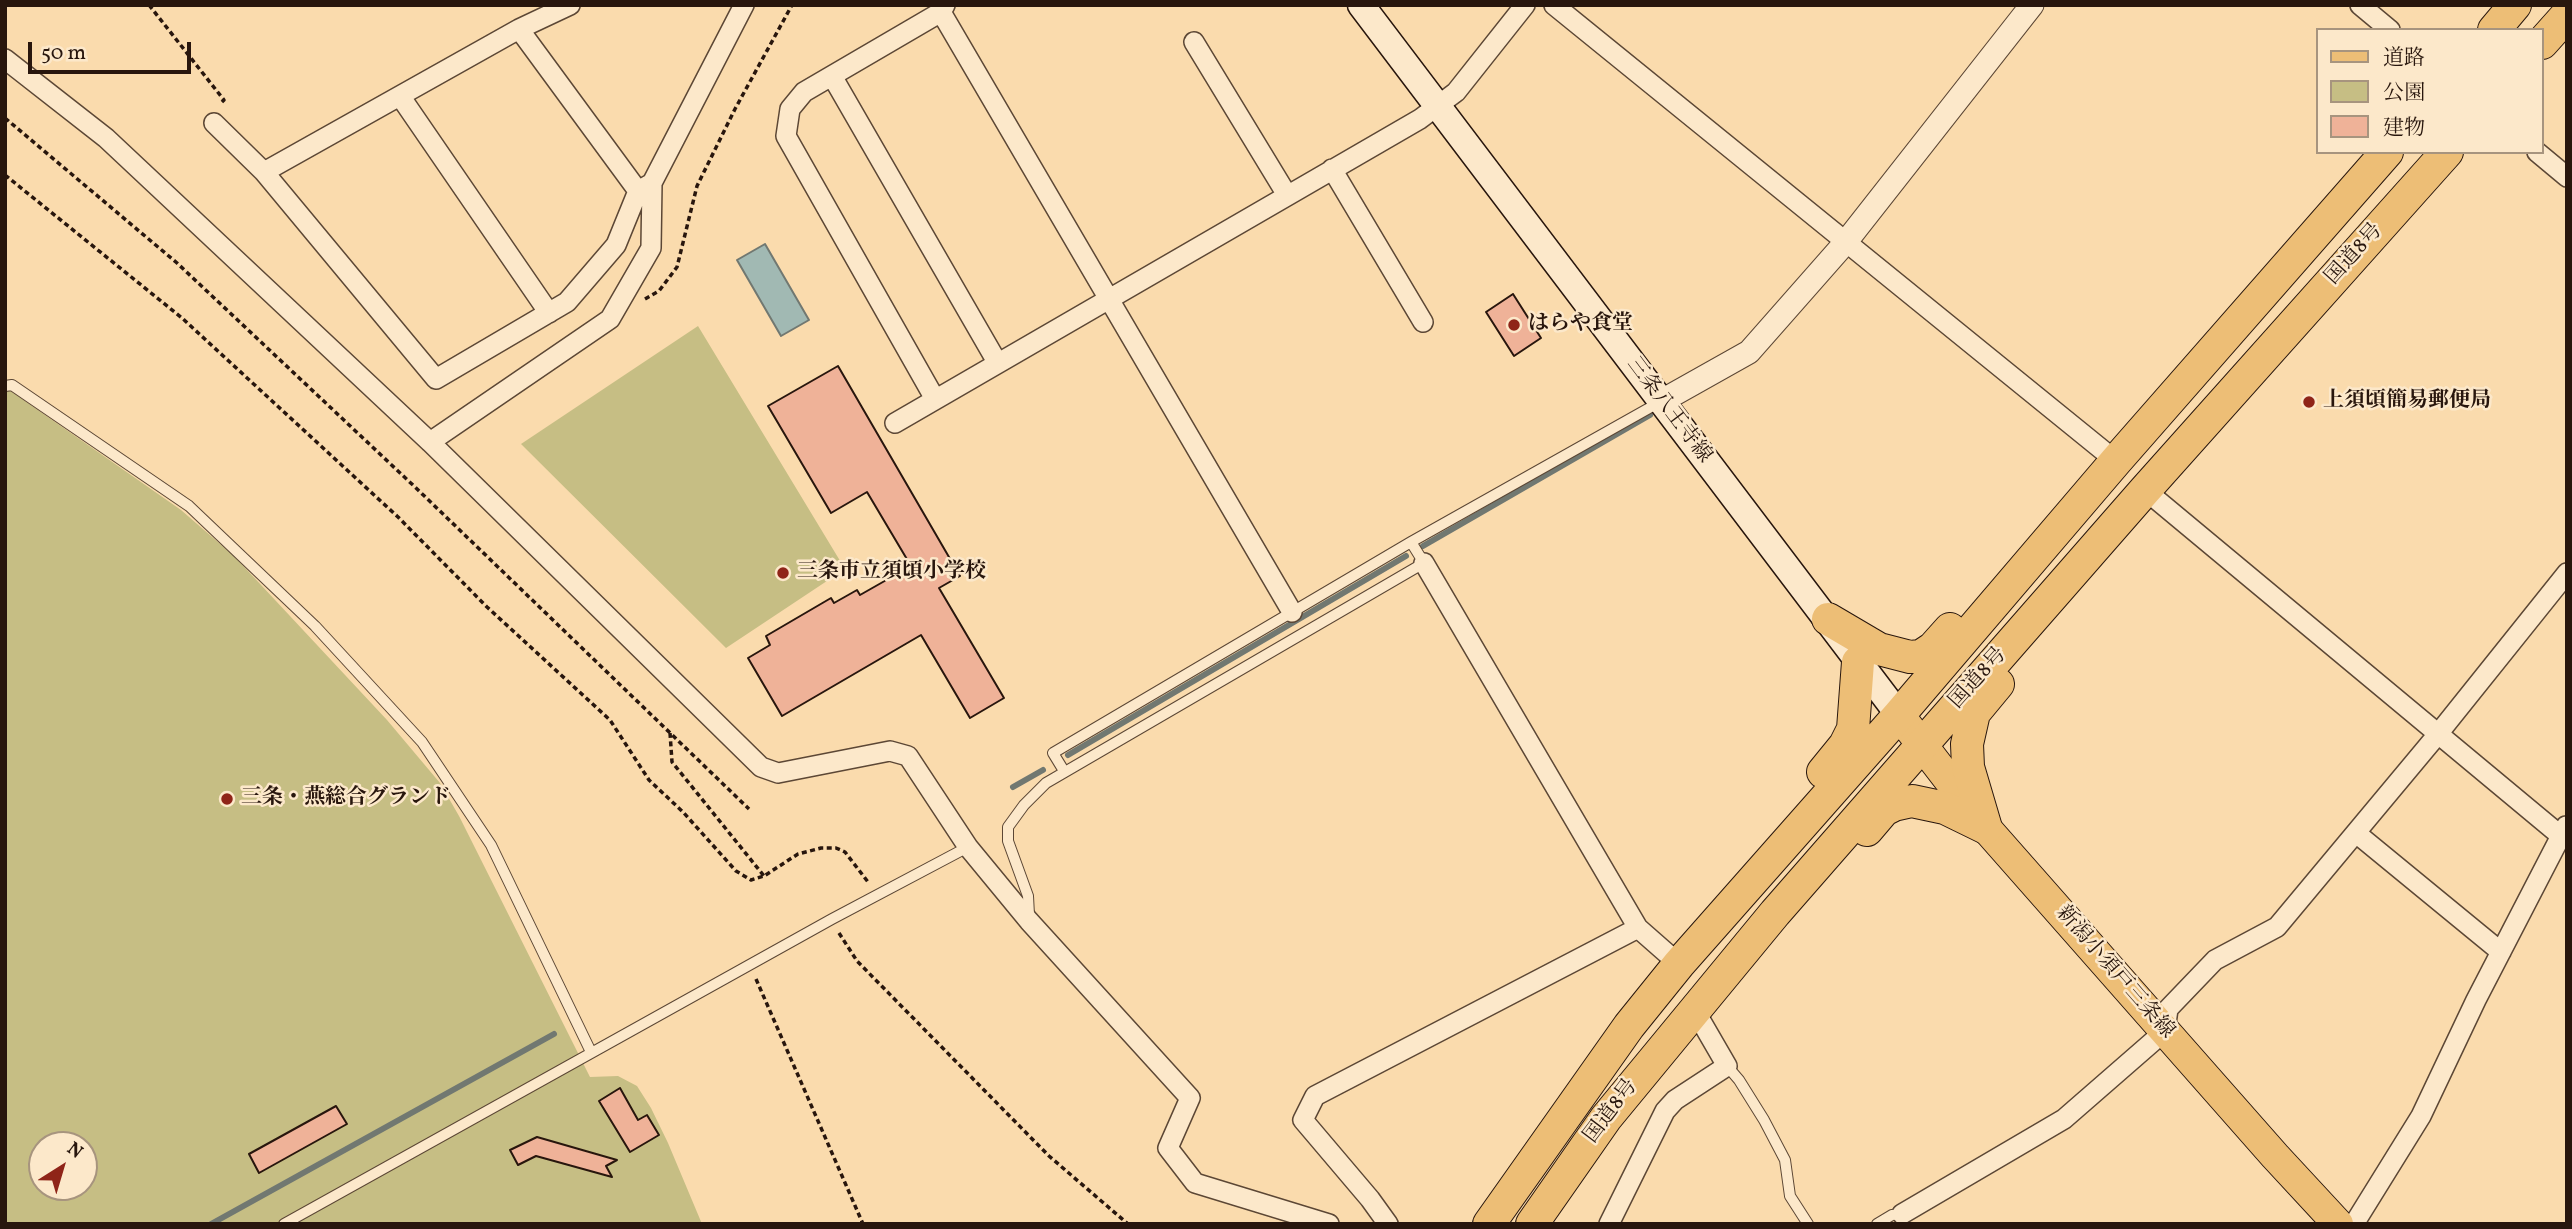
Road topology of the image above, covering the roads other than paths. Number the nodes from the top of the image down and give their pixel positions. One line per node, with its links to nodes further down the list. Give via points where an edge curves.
1 (570, 5): 13 (street)
2 (744, 5): 27 (street)
3 (1361, 5): 19 (main road, 三条八王寺線)
4 (1525, 5): 19 (street)
5 (1554, 5): 29 (street)
6 (2032, 5): 29 (street)
7 (2360, 5): 11 (street)
8 (2515, 5): 12 (highway)
9 (943, 8): 17 (street); 30 (street)
10 (2567, 15): 14 (highway)
11 (2388, 28)
12 (2496, 28)
13 (519, 29): 18 (street); 27 (street)
14 (2544, 41)
15 (1194, 42): 28 (street)
16 (5, 59): 38 (street, via 106,138)
17 (832, 76): 33 (street); 35 (street, via 804,92 790,109 786,136)
18 (400, 96): 25 (street); 31 (street)
19 (1438, 107): 24 (street); 36 (main road, 三条八王寺線)
20 (214, 123): 25 (street)
21 (2385, 154): 39 (highway, 国道8号)
22 (2445, 154): 40 (highway, 国道8号)
23 (2539, 154): 26 (street)
24 (1332, 169): 28 (street); 32 (street)
25 (264, 173): 31 (street, via 436,379)
26 (2567, 177)
27 (645, 187): 31 (street, via 616,245 567,302); 38 (street, via 650,248 610,319)
28 (1287, 195): 30 (street)
29 (1845, 243): 36 (street, via 1749,352); 39 (street)
30 (1107, 298): 33 (street); 46 (street)
31 (549, 313)
32 (1423, 322)
33 (998, 362): 35 (street)
34 (5, 386): 65 (lane, via 12,385 190,506 315,626 422,742 491,845)
35 (935, 399): 37 (street)
36 (1660, 402): 42 (lane); 47 (main road, 三条八王寺線)
37 (895, 423)
38 (430, 442): 56 (street, via 761,766 778,773 890,751 908,756)
39 (2116, 461): 41 (highway, 国道8号)
40 (2146, 490): 45 (highway, 国道8号); 50 (street)
41 (2055, 534): 47 (highway, via 1997,573 1921,656 1879,649); 49 (highway, 国道8号)
42 (1411, 542): 43 (lane); 46 (lane)
43 (1424, 563): 52 (lane); 60 (street)
44 (2567, 573): 50 (street)
45 (2053, 595): 51 (highway, 国道8号); 53 (highway, via 2039,633 1974,713 1967,744 1969,767)
46 (1292, 612): 52 (lane, via 1053,753)
47 (1828, 620): 48 (main road, 三条八王寺線)
48 (1858, 662): 49 (main road, 三条八王寺線); 57 (highway, via 1853,729 1845,745 1783,819)
49 (1899, 715): 51 (main road, 新潟小須戸三条線); 57 (highway, 国道8号)
50 (2438, 734): 54 (street); 55 (street)
51 (1922, 744): 53 (main road, 新潟小須戸三条線); 58 (highway, 国道8号)
52 (1064, 771): 59 (lane, via 1045,783 1008,827 1008,841 1028,896)
53 (1986, 828): 58 (highway, via 1925,802 1894,805 1884,810 1807,900); 64 (main road, 新潟小須戸三条線)
54 (2564, 830): 61 (street)
55 (2356, 833): 61 (street); 64 (street, via 2277,928 2215,960 2168,1009)
56 (968, 848): 59 (street); 65 (lane)
57 (1780, 850): 62 (highway, 国道8号)
58 (1775, 912): 63 (highway, 国道8号)
59 (1029, 921): 69 (street, via 1191,1098 1168,1148 1195,1182)
60 (1639, 928): 62 (street); 70 (street, via 1315,1096 1303,1120)
61 (2501, 952): 77 (street, via 2421,1116)
62 (1679, 964): 71 (highway, 国道8号, via 1629,1026)
63 (1694, 1009): 66 (street); 72 (highway, 国道8号, via 1606,1118)
64 (2165, 1031): 67 (street, via 2064,1119); 76 (main road, 新潟小須戸三条線)
65 (591, 1052): 68 (lane)
66 (1727, 1066): 73 (street, via 1665,1111); 74 (lane, via 1785,1160 1790,1196)
67 (1902, 1214): 75 (lane)
68 (284, 1224)
69 (1329, 1224)
70 (1388, 1224)
71 (1489, 1224)
72 (1532, 1224)
73 (1609, 1224)
74 (1808, 1224)
75 (1877, 1224)
76 (2338, 1224)
77 (2354, 1224)

